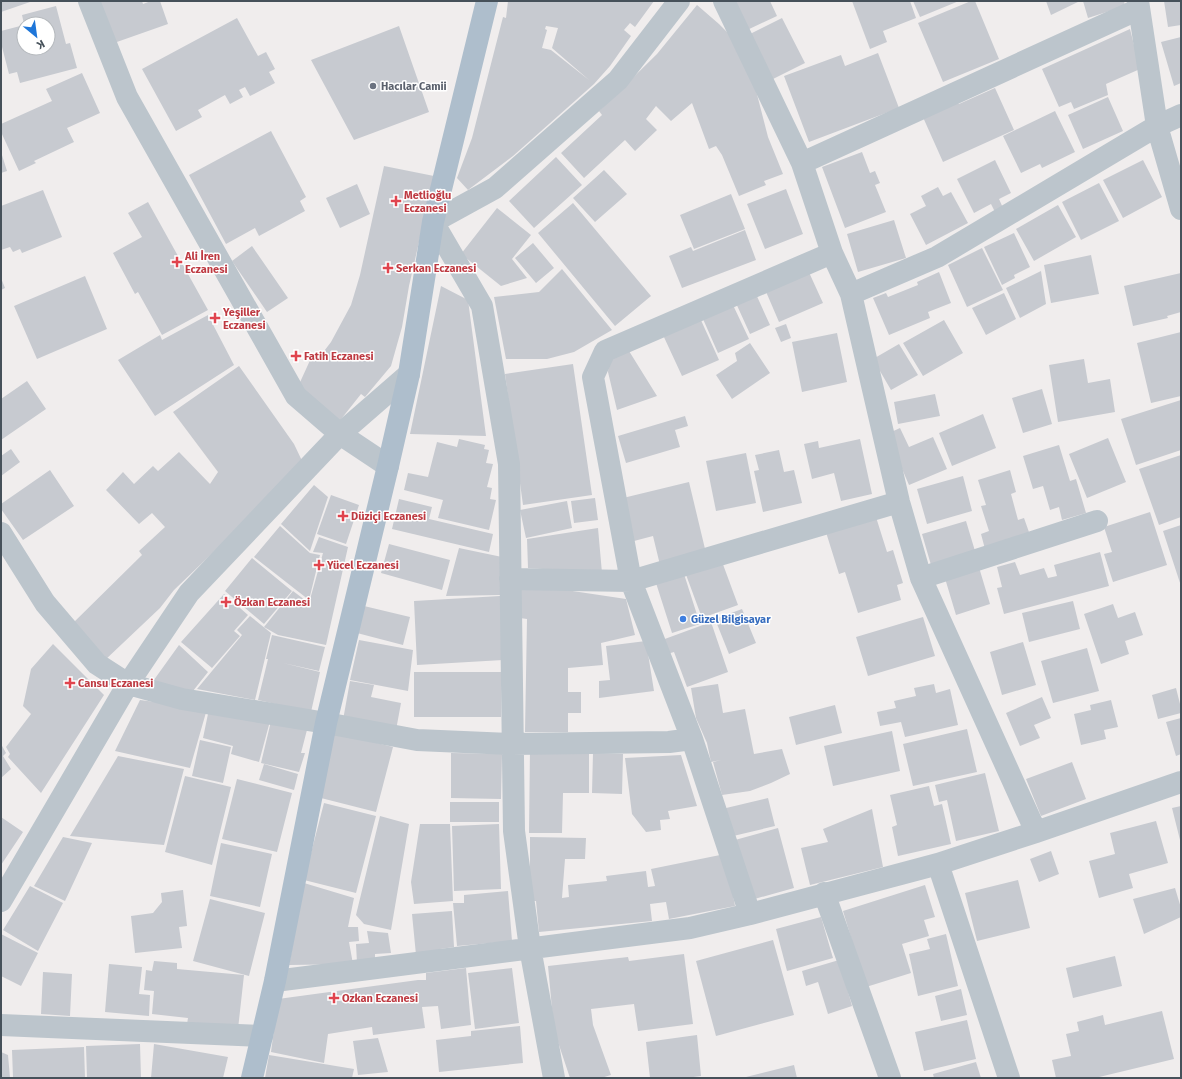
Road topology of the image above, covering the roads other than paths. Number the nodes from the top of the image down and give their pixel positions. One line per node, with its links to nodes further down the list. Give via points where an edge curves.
1 (89, 1): 14 (street, via 128,97 296,396)
2 (487, 1): 10 (main road)
3 (679, 1): 10 (street, via 618,80 495,188)
4 (724, 1): 8 (street)
5 (1138, 5): 7 (street); 8 (street)
6 (1181, 115): 7 (street)
7 (1157, 126): 9 (street); 12 (street, via 937,257)
8 (802, 163): 11 (street)
9 (1181, 210)
10 (433, 222): 13 (main road); 20 (street, via 482,306 509,464)
11 (832, 253): 12 (street); 21 (street, via 605,351 593,377)
12 (851, 294): 16 (street)
13 (409, 374): 14 (street); 15 (main road)
14 (340, 434): 15 (street); 22 (street, via 189,593)
15 (388, 466): 23 (main road)
16 (899, 502): 19 (street); 21 (street)
17 (1097, 522): 19 (street)
18 (1, 533): 22 (street, via 45,603 97,664)
19 (921, 578): 27 (street)
20 (510, 579): 21 (street); 25 (street)
21 (631, 581): 24 (street)
22 (128, 684): 23 (street, via 182,699); 30 (street)
23 (326, 723): 25 (street, via 418,740); 33 (main road)
24 (692, 739): 25 (street, via 669,742); 31 (street)
25 (512, 744): 32 (street, via 514,831)
26 (1181, 782): 27 (street)
27 (1036, 832): 28 (street)
28 (938, 864): 29 (street); 39 (street)
29 (824, 893): 31 (street); 38 (street)
30 (1, 901)
31 (750, 914): 32 (street, via 690,928)
32 (530, 948): 33 (street); 37 (street)
33 (275, 980): 35 (main road)
34 (1, 1025): 35 (street)
35 (262, 1036): 36 (main road)
36 (252, 1078)
37 (554, 1078)
38 (890, 1078)
39 (1009, 1078)

